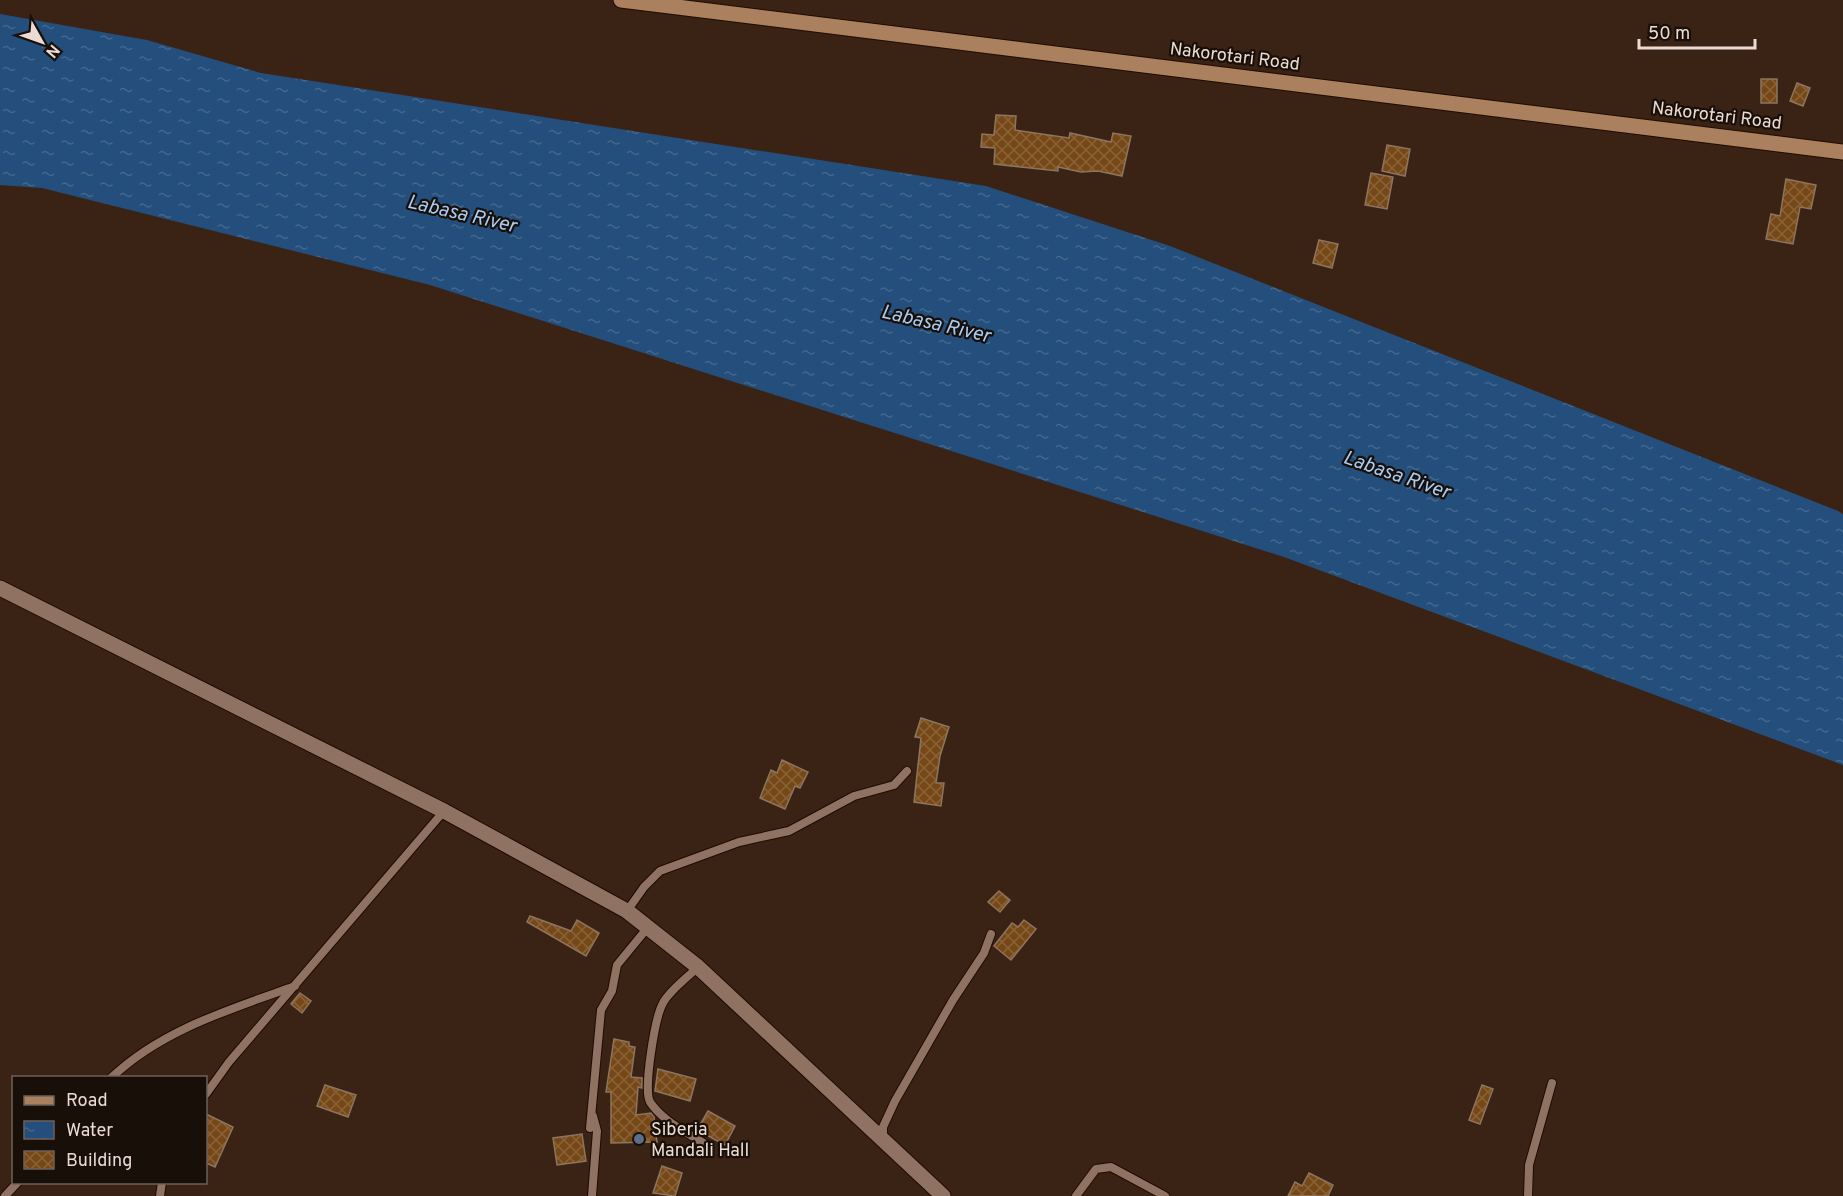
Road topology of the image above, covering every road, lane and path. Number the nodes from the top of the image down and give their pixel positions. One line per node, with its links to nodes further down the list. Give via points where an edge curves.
1 (621, 0): 2 (street, Nakorotari Road)
2 (1843, 152)
3 (0, 588): 5 (street)
4 (907, 771): 6 (lane, via 894,786 854,796 789,831 739,842 660,871)
5 (444, 811): 6 (street); 10 (lane)
6 (627, 911): 7 (street)
7 (649, 927): 9 (street); 14 (lane, via 617,965 612,991 601,1010)
8 (991, 934): 16 (lane, via 896,1101 883,1127)
9 (698, 967): 16 (street); 17 (lane, via 663,1002 654,1029 646,1091 661,1114)
10 (295, 986): 11 (lane, via 203,1019 133,1056); 13 (lane)
11 (112, 1076)
12 (1552, 1083): 24 (lane, via 1528,1165)
13 (207, 1093)
14 (592, 1116): 15 (lane); 20 (lane, via 597,1131)
15 (590, 1128)
16 (883, 1141): 21 (street)
17 (708, 1146)
18 (16, 1184): 19 (lane)
19 (5, 1196)
20 (592, 1196)
21 (943, 1196)
22 (1076, 1196): 23 (lane, via 1096,1169 1111,1167)
23 (1165, 1196)
24 (1528, 1196)

